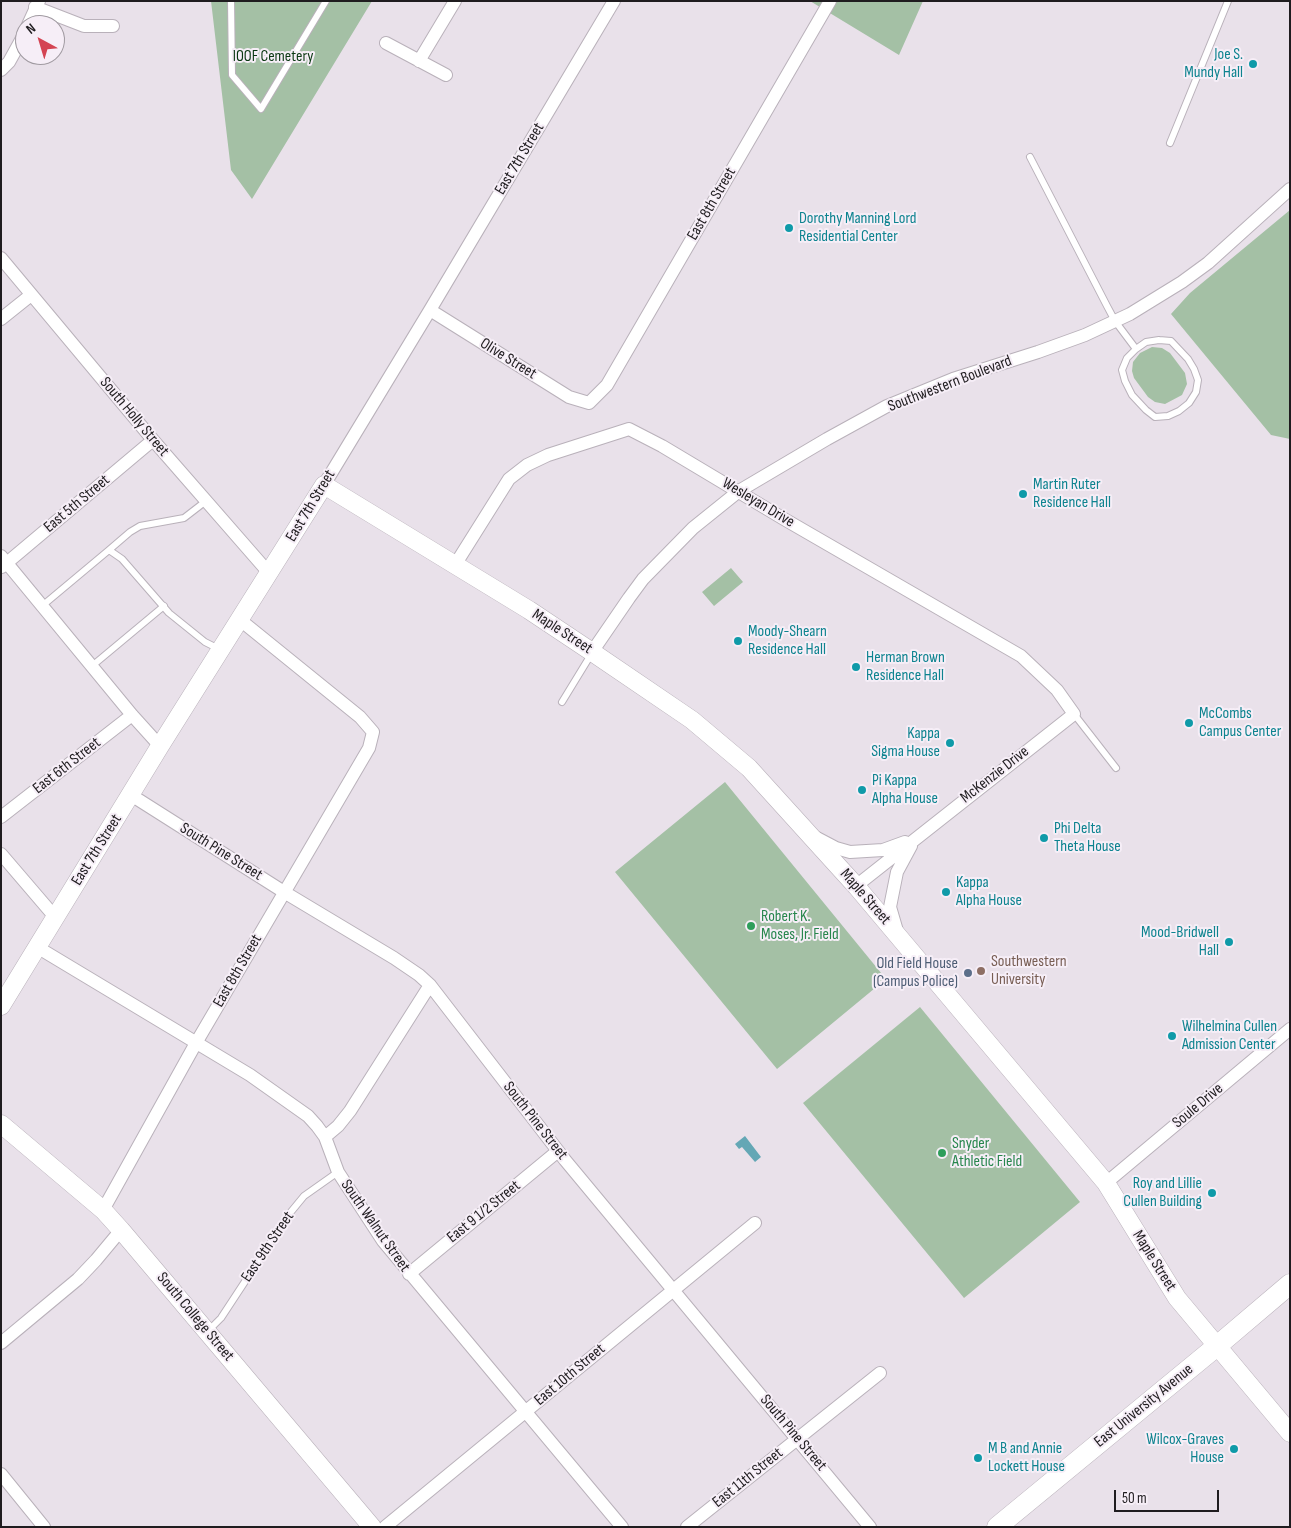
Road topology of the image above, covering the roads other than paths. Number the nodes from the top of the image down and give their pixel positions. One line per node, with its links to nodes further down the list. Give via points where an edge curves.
1 (231, 1): 2 (lane, via 232,75 261,109)
2 (326, 1)
3 (455, 1): 12 (street)
4 (614, 1): 20 (street, East 7th Street)
5 (830, 1): 24 (street, East 8th Street, via 607,385)
6 (1228, 1): 15 (lane)
7 (36, 3): 8 (street); 9 (street, via 84,26)
8 (32, 15)
9 (113, 26)
10 (386, 43): 12 (street)
11 (15, 51): 13 (street)
12 (419, 61): 14 (street)
13 (1, 70)
14 (446, 75)
15 (1170, 143)
16 (1030, 157): 22 (lane)
17 (1290, 189): 22 (street, Southwestern Boulevard, via 1208,263)
18 (1, 258): 19 (street, South Holly Street)
19 (31, 295): 21 (street); 25 (street, South Holly Street)
20 (430, 310): 24 (street, Olive Street, via 569,397); 26 (street, East 7th Street)
21 (1, 319)
22 (1115, 321): 23 (lane); 27 (street, Southwestern Boulevard, via 1085,335 953,379 887,406)
23 (1136, 349): 23 (lane, via 1126,358 1122,370 1132,395 1155,417 1180,411 1196,392 1198,380 1188,359 1171,341 1146,342)
24 (589, 403)
25 (153, 440): 28 (street, South Holly Street); 30 (street, East 5th Street)
26 (324, 484): 31 (street, Maple Street); 32 (street, East 7th Street)
27 (739, 491): 31 (street, Wesleyan Drive, via 629,429 527,465 509,479); 37 (street, Southwestern Boulevard, via 693,528 643,579); 40 (street, Wesleyan Drive, via 1021,656 1057,690)
28 (206, 501): 29 (lane, via 184,518 140,526); 32 (street, South Holly Street)
29 (109, 550): 33 (lane); 34 (lane, via 122,559)
30 (3, 563): 33 (street)
31 (454, 565): 37 (street, Maple Street)
32 (269, 573): 35 (street, East 7th Street)
33 (42, 606): 38 (street)
34 (164, 606): 36 (lane, via 205,642); 38 (lane)
35 (239, 619): 36 (street, East 7th Street); 50 (street, East 8th Street, via 360,717 373,732 369,748)
36 (220, 650): 42 (street, East 7th Street)
37 (592, 652): 39 (lane); 46 (street, Maple Street, via 716,739 749,768)
38 (92, 666): 41 (street)
39 (562, 702)
40 (1074, 714): 43 (lane); 47 (street, McKenzie Drive)
41 (132, 715): 42 (street); 45 (street, East 6th Street)
42 (160, 746): 44 (street, East 7th Street)
43 (1116, 768)
44 (131, 795): 50 (street, South Pine Street); 51 (street, East 7th Street)
45 (1, 817)
46 (812, 836): 47 (street, McKenzie Drive, via 850,852 883,850); 49 (street, Maple Street)
47 (916, 837): 49 (street, McKenzie Drive); 52 (street, McKenzie Drive, via 897,872 890,907)
48 (1, 854): 51 (street)
49 (856, 886): 52 (street, Maple Street)
50 (284, 892): 54 (street, South Pine Street, via 394,958); 57 (street, East 8th Street)
51 (55, 917): 53 (street, East 7th Street)
52 (898, 935): 62 (street, Maple Street)
53 (37, 947): 55 (street, East 7th Street); 57 (street, South Walnut Street)
54 (430, 985): 59 (street, via 350,1111); 60 (street, South Pine Street)
55 (1, 1006)
56 (1290, 1029): 62 (street, Soule Drive)
57 (196, 1043): 59 (street, South Walnut Street, via 277,1093 308,1116); 63 (street, East 8th Street)
58 (1, 1124): 63 (street, South College Street)
59 (325, 1137): 61 (street, South Walnut Street)
60 (558, 1151): 66 (street, East 9 1/2 Street); 68 (street, South Pine Street)
61 (338, 1172): 66 (street, South Walnut Street); 69 (lane, East 9th Street, via 304,1196 290,1213 221,1318)
62 (1106, 1183): 71 (street, Maple Street, via 1178,1298)
63 (103, 1210): 65 (street, South College Street)
64 (755, 1223): 68 (street, East 10th Street)
65 (121, 1230): 69 (street, South College Street); 70 (street, via 78,1279)
66 (409, 1274): 73 (street, South Walnut Street)
67 (1290, 1284): 71 (main road, East University Avenue)
68 (673, 1289): 73 (street, East 10th Street); 75 (street, South Pine Street)
69 (207, 1332): 78 (street, South College Street)
70 (1, 1343)
71 (1217, 1346): 74 (street, Maple Street); 83 (main road, East University Avenue)
72 (880, 1373): 75 (street, East 11th Street)
73 (526, 1411): 79 (street, East 10th Street); 80 (street, South Walnut Street)
74 (1290, 1434)
75 (797, 1438): 81 (street, East 11th Street); 82 (street, South Pine Street)
76 (1, 1474): 77 (street)
77 (44, 1527)
78 (372, 1527)
79 (385, 1527)
80 (622, 1527)
81 (687, 1527)
82 (870, 1527)
83 (997, 1527)

